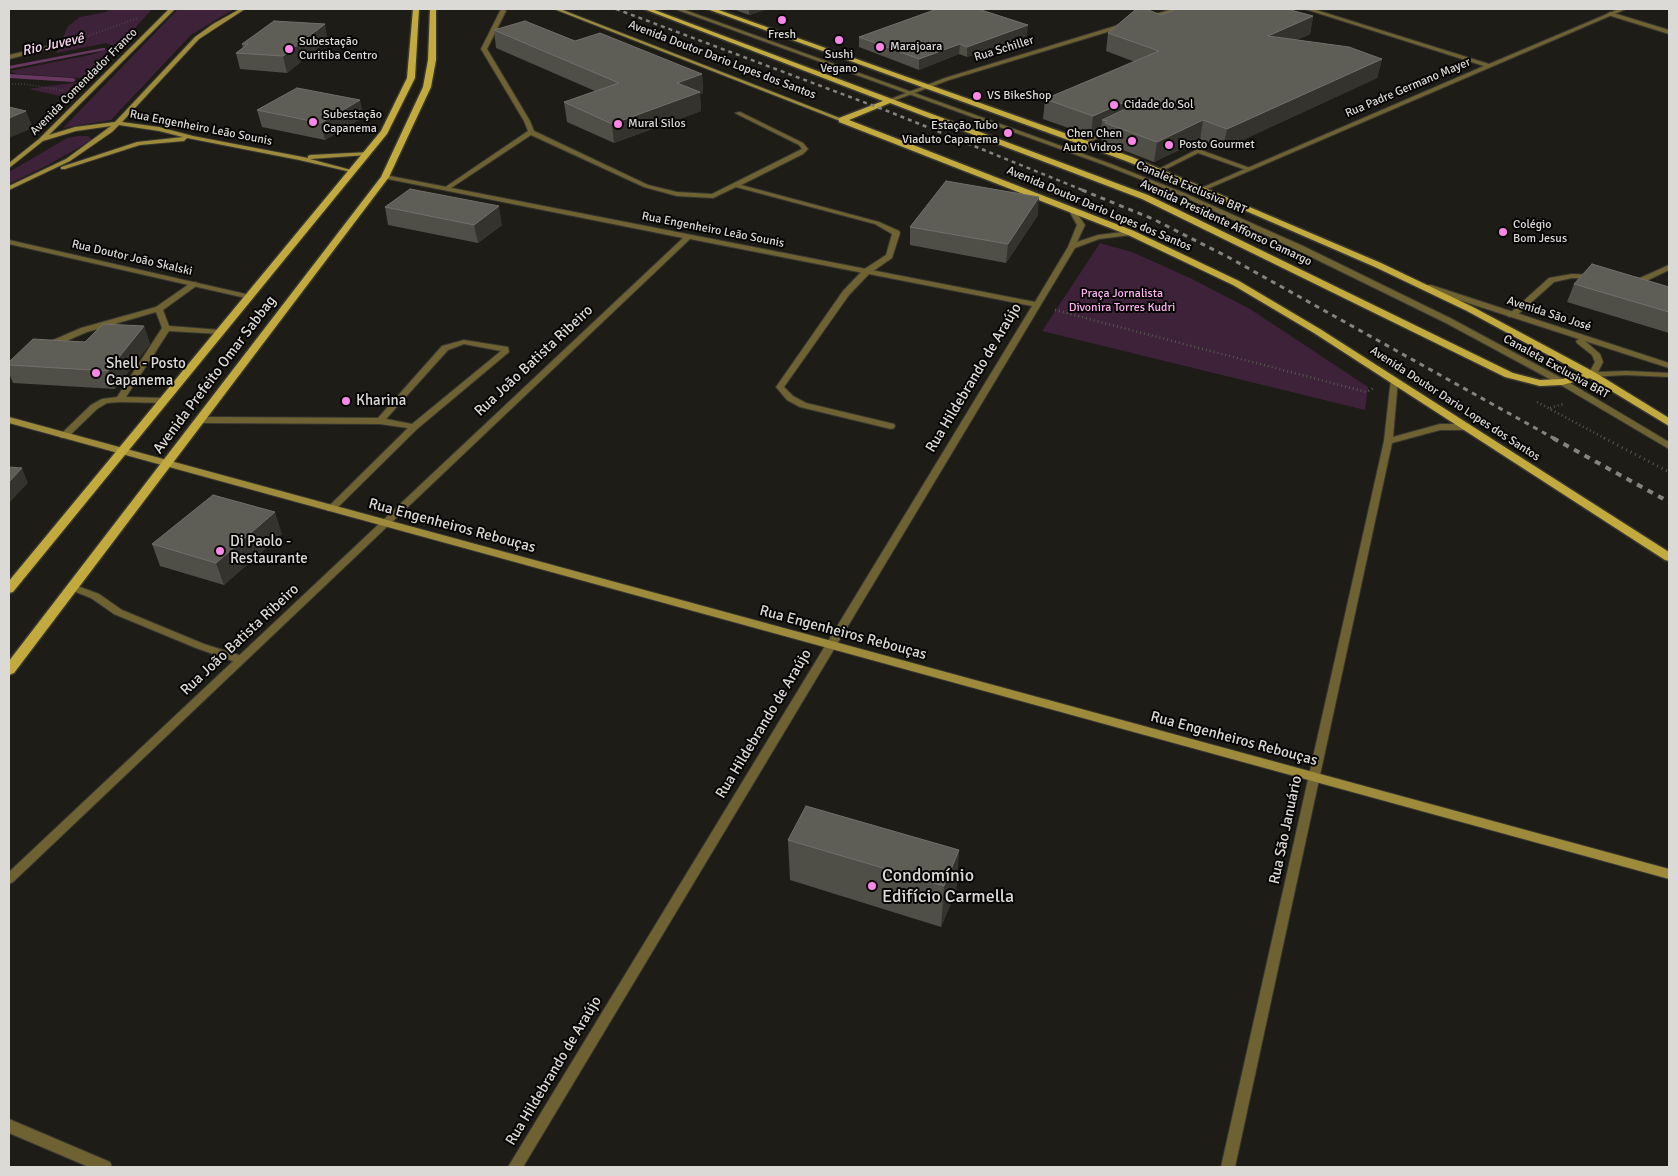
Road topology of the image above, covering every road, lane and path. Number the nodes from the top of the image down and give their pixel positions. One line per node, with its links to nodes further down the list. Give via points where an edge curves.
1 (172, 9): 32 (main road, Avenida Comendador Franco)
2 (243, 9): 28 (main road, via 197,38)
3 (416, 9): 34 (main road, Avenida Prefeito Omar Sabbag, via 414,60 408,88 393,118)
4 (434, 9): 40 (main road, Avenida Prefeito Omar Sabbag, via 432,60 427,87)
5 (556, 9): 27 (main road, Avenida Doutor Dario Lopes dos Santos)
6 (647, 9): 25 (main road, Avenida Presidente Affonso Camargo)
7 (678, 9): 23 (street, Canaleta Exclusiva BRT)
8 (710, 9): 22 (main road, Avenida Presidente Affonso Camargo)
9 (1176, 9): 15 (street)
10 (1308, 9): 20 (street)
11 (1623, 9): 13 (street, Rua Padre Germano Mayer)
12 (503, 11): 30 (street, via 484,49)
13 (1610, 14): 17 (street); 20 (street, Rua Padre Germano Mayer)
14 (139, 18): 18 (path)
15 (1139, 20)
16 (1130, 23): 22 (street, Rua Schiller)
17 (1669, 32)
18 (56, 46): 19 (street)
19 (9, 57)
20 (1489, 66): 37 (street, Rua Padre Germano Mayer)
21 (9, 84): 24 (path)
22 (925, 86): 23 (street, Rua Schiller); 33 (main road, Avenida Presidente Affonso Camargo)
23 (909, 92): 25 (street, Rua Schiller); 68 (street, Canaleta Exclusiva BRT, via 1182,194 1397,295)
24 (74, 93)
25 (891, 100): 27 (main road, Rua Schiller); 68 (main road, Avenida Presidente Affonso Camargo, via 1177,211 1509,375 1529,382)
26 (738, 113): 41 (street, via 806,149)
27 (842, 120): 45 (main road, Avenida Doutor Dario Lopes dos Santos)
28 (119, 123): 31 (main road, Rua Engenheiro Leão Sounis); 32 (main road, Rua Engenheiro Leão Sounis, via 75,129); 42 (main road, via 68,160)
29 (1118, 127): 33 (street)
30 (531, 132): 41 (street, via 646,186 677,194 713,196); 43 (street)
31 (192, 138): 35 (main road, Rua Engenheiro Leão Sounis); 42 (main road, via 126,146)
32 (41, 140): 36 (main road, Avenida Comendador Franco)
33 (1083, 143): 38 (main road, Avenida Presidente Affonso Camargo)
34 (368, 153): 35 (main road, Rua Engenheiro Leão Sounis); 39 (main road, Avenida Prefeito Omar Sabbag)
35 (299, 158): 39 (main road, Rua Engenheiro Leão Sounis)
36 (9, 166)
37 (1248, 169): 38 (street, via 1198,151); 44 (street, Rua Padre Germano Mayer)
38 (1158, 171): 44 (main road, Avenida Presidente Affonso Camargo)
39 (353, 172): 56 (main road, Avenida Prefeito Omar Sabbag)
40 (385, 178): 43 (street, Rua Engenheiro Leão Sounis); 73 (main road, Avenida Prefeito Omar Sabbag)
41 (735, 185): 51 (street, via 877,223 896,233 889,256)
42 (11, 187)
43 (446, 189): 47 (street, Rua Engenheiro Leão Sounis)
44 (1203, 189): 55 (main road, Avenida Presidente Affonso Camargo)
45 (1071, 209): 46 (main road, Avenida Doutor Dario Lopes dos Santos); 49 (street, Rua Hildebrando de Araújo, via 1081,225)
46 (1131, 234): 49 (street, via 1098,237); 67 (main road, Avenida Doutor Dario Lopes dos Santos, via 1253,293)
47 (688, 237): 51 (street, Rua Engenheiro Leão Sounis); 86 (street, Rua João Batista Ribeiro)
48 (9, 242): 54 (street, Rua Doutor João Skalski)
49 (1072, 247): 57 (street, Rua Hildebrando de Araújo)
50 (1669, 266): 53 (street, via 1641,280)
51 (866, 272): 57 (street, Rua Engenheiro Leão Sounis); 76 (street, via 846,294 780,388 804,405)
52 (1606, 277): 59 (street, via 1572,276 1552,280)
53 (1623, 278)
54 (195, 284): 56 (street, Rua Doutor João Skalski); 58 (street)
55 (1420, 285): 59 (street, Avenida São José); 65 (main road, Avenida Presidente Affonso Camargo)
56 (250, 297): 61 (main road, Avenida Prefeito Omar Sabbag)
57 (1037, 305): 67 (path, via 1366,392); 90 (street, Rua Hildebrando de Araújo)
58 (159, 309): 60 (street); 63 (street, via 84,330)
59 (1512, 315): 62 (street, Avenida São José)
60 (166, 328): 61 (street); 69 (street)
61 (221, 332): 70 (main road, Avenida Prefeito Omar Sabbag)
62 (1568, 333): 64 (street, Avenida São José); 65 (street, via 1596,354 1599,362)
63 (34, 351)
64 (1669, 366)
65 (1592, 375): 66 (street); 68 (main road, Avenida Presidente Affonso Camargo); 75 (main road, Avenida Presidente Affonso Camargo)
66 (1669, 375)
67 (1394, 380): 78 (main road, Avenida Doutor Dario Lopes dos Santos); 80 (street, Rua São Januário)
68 (1562, 382): 81 (street, Canaleta Exclusiva BRT)
69 (120, 399): 70 (street); 79 (street, via 94,407)
70 (164, 401): 82 (main road, Avenida Prefeito Omar Sabbag)
71 (1549, 408): 84 (path)
72 (9, 420): 79 (main road, Rua Engenheiros Rebouças)
73 (202, 420): 74 (street); 83 (main road, Avenida Prefeito Omar Sabbag)
74 (380, 421): 77 (street); 77 (street, via 445,348 464,342 504,349 506,352)
75 (1669, 423)
76 (891, 426)
77 (414, 427): 85 (street)
78 (1467, 427): 80 (street, via 1440,427); 87 (main road, Avenida Doutor Dario Lopes dos Santos)
79 (64, 436): 82 (main road, Rua Engenheiros Rebouças)
80 (1388, 441): 93 (street, Rua São Januário)
81 (1669, 446)
82 (122, 452): 83 (main road, Rua Engenheiros Rebouças); 89 (main road, Avenida Prefeito Omar Sabbag)
83 (168, 464): 85 (main road, Rua Engenheiros Rebouças); 88 (main road, Avenida Prefeito Omar Sabbag)
84 (1669, 472)
85 (331, 508): 86 (main road, Rua Engenheiros Rebouças)
86 (385, 523): 90 (main road, Rua Engenheiros Rebouças); 91 (street, Rua João Batista Ribeiro)
87 (1669, 558)
88 (72, 588): 91 (street, via 96,596 118,612); 92 (main road, Avenida Prefeito Omar Sabbag)
89 (9, 590)
90 (831, 645): 93 (main road, Rua Engenheiros Rebouças); 98 (street, Rua Hildebrando de Araújo)
91 (241, 660): 95 (street, Rua João Batista Ribeiro)
92 (9, 670)
93 (1314, 777): 94 (main road, Rua Engenheiros Rebouças); 99 (street, Rua São Januário)
94 (1669, 874)
95 (9, 879)
96 (9, 1126): 97 (street)
97 (104, 1167)
98 (515, 1167)
99 (1228, 1167)

